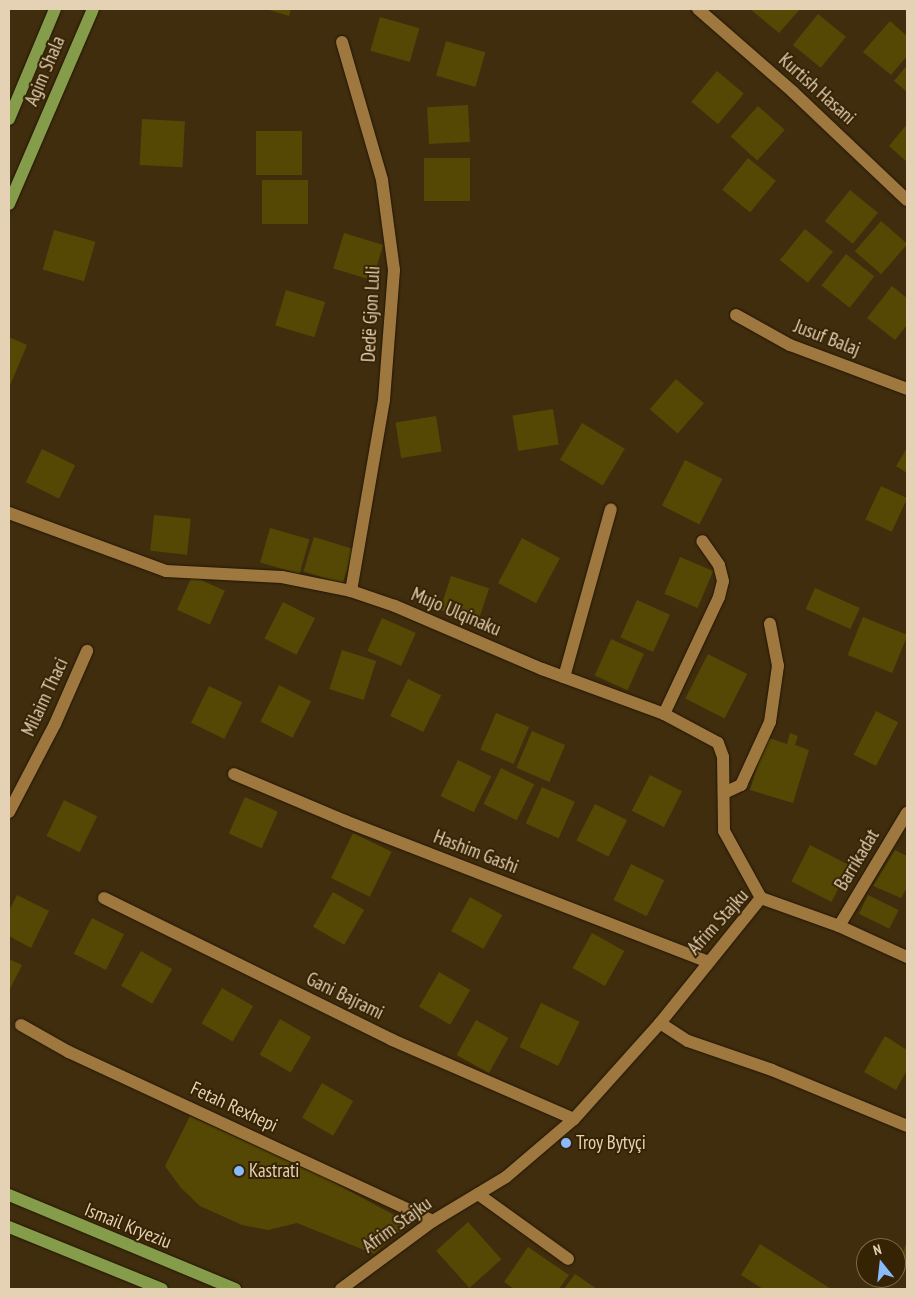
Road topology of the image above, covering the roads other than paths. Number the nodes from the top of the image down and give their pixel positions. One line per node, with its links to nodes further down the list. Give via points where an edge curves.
1 (55, 9): 5 (main road, Agim Shala)
2 (93, 9): 7 (main road, Agim Shala)
3 (698, 9): 6 (street, Kurtish Hasani, via 793,92)
4 (342, 42): 13 (street, Dedë Gjon Luli, via 382,180 394,270 384,400)
5 (9, 119)
6 (907, 200)
7 (9, 204)
8 (736, 315): 9 (street, Jusuf Balaj, via 790,345)
9 (907, 389)
10 (611, 509): 16 (street)
11 (9, 513): 13 (street, Mujo Ulqinaku, via 166,571 282,577)
12 (702, 541): 17 (street, via 719,565 723,580 719,597)
13 (351, 591): 16 (street, Mujo Ulqinaku, via 395,606)
14 (770, 624): 19 (street, via 778,666 770,722 741,785)
15 (87, 651): 20 (street, Milaim Thaci, via 55,724)
16 (564, 677): 17 (street, Mujo Ulqinaku)
17 (664, 714): 19 (street, Mujo Ulqinaku, via 718,744 723,757)
18 (234, 774): 26 (street, Hashim Gashi, via 345,821)
19 (726, 792): 23 (street, Mujo Ulqinaku, via 724,831)
20 (9, 812)
21 (907, 813): 24 (street, Barrikadat)
22 (104, 898): 29 (street, Gani Bajrami, via 392,1040)
23 (761, 898): 24 (street, Afrim Stajku); 26 (street, Afrim Stajku)
24 (839, 926): 25 (street, Afrim Stajku)
25 (907, 957)
26 (706, 962): 27 (street, Afrim Stajku)
27 (660, 1023): 29 (street, Afrim Stajku); 30 (street, via 688,1041 781,1074)
28 (21, 1026): 33 (street, Fetah Rexhepi, via 69,1052)
29 (574, 1119): 31 (street, Afrim Stajku, via 506,1177)
30 (907, 1126)
31 (478, 1194): 33 (street, Afrim Stajku); 35 (street)
32 (9, 1196): 37 (main road, Ismail Kryeziu)
33 (433, 1220): 38 (street, Afrim Stajku)
34 (9, 1227): 36 (main road)
35 (568, 1259)
36 (162, 1289)
37 (235, 1289)
38 (341, 1289)

